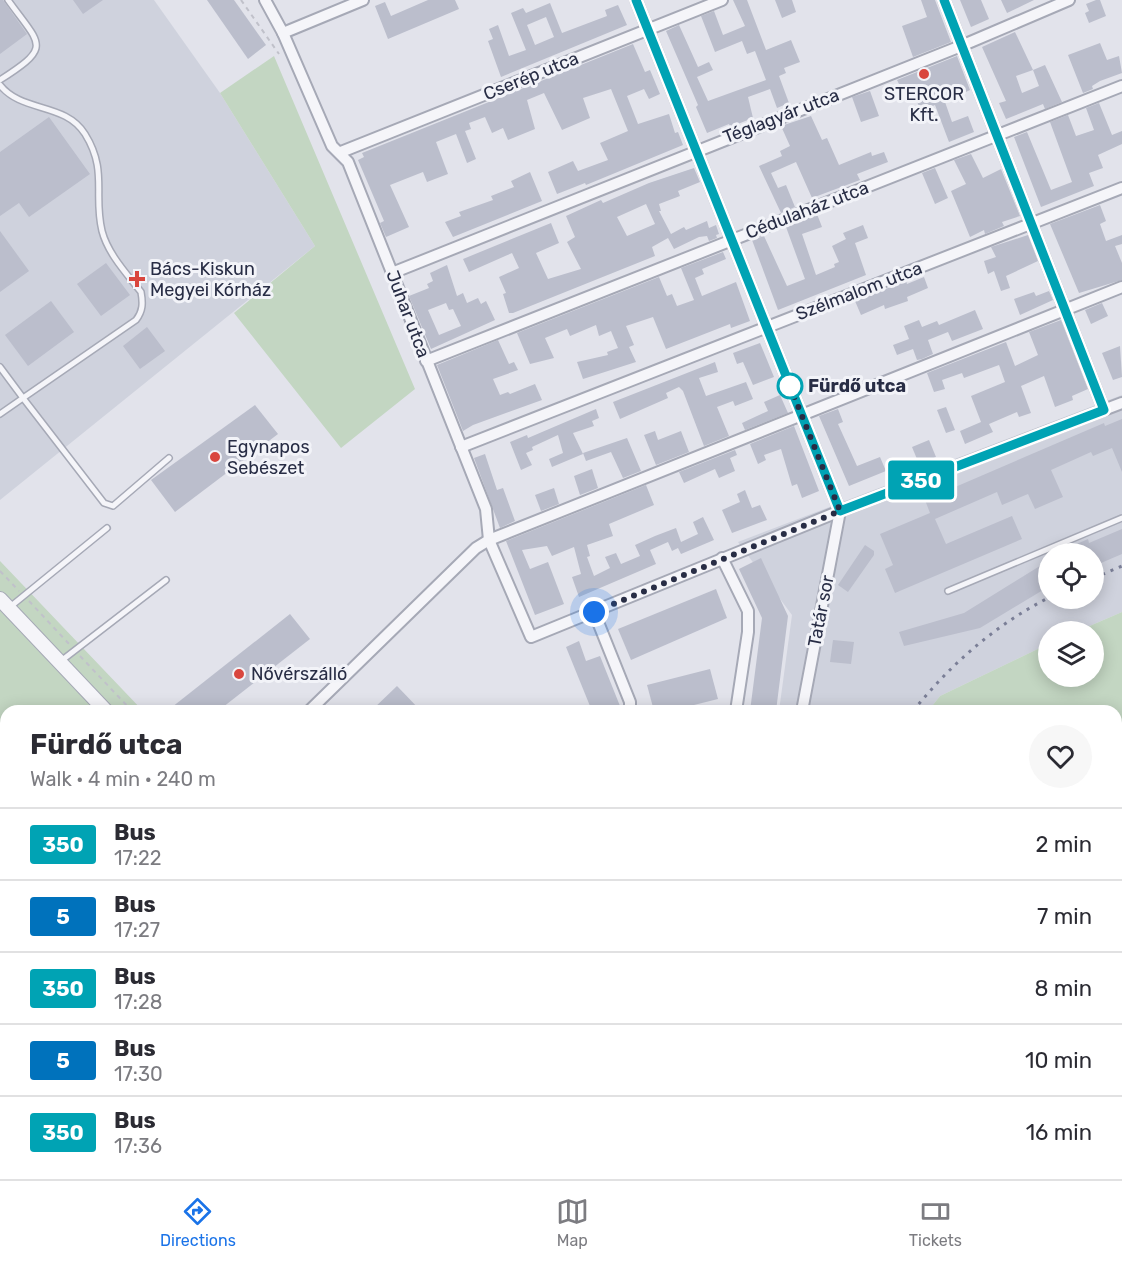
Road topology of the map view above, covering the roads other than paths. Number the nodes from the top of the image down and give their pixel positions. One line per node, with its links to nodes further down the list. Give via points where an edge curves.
1 (8, 0): 11 (lane, via 36,40 36,51 29,61)
2 (265, 0): 9 (street, Juhar utca)
3 (363, 0): 9 (street)
4 (636, 0): 8 (street)
5 (722, 0): 8 (street, Cserép utca)
6 (944, 0): 10 (street)
7 (1069, 0): 10 (street, Téglagyár utca)
8 (648, 30): 15 (street); 16 (street, Cserép utca)
9 (283, 33): 16 (street, Juhar utca, via 332,146)
10 (962, 46): 14 (street); 15 (street, Téglagyár utca)
11 (0, 80)
12 (0, 85): 26 (lane, via 17,99 70,118 84,133 99,163 102,232 143,301 136,320)
13 (1122, 86): 14 (street, Cédulaház utca)
14 (996, 138): 18 (street); 19 (street, Cédulaház utca)
15 (696, 150): 19 (street); 20 (street, Téglagyár utca)
16 (340, 152): 20 (street, Juhar utca, via 348,162)
17 (1122, 188): 18 (street, Szélmalom utca)
18 (1032, 224): 22 (street); 23 (street, Szélmalom utca)
19 (731, 239): 23 (street); 24 (street, Cédulaház utca)
20 (393, 273): 24 (street, Juhar utca)
21 (1122, 287): 22 (street)
22 (1066, 309): 28 (street); 30 (street)
23 (766, 327): 30 (street); 31 (street, Szélmalom utca)
24 (426, 361): 31 (street, Juhar utca)
25 (0, 367): 26 (lane)
26 (23, 398): 29 (lane); 32 (lane, via 104,503 113,506)
27 (1122, 403): 28 (street)
28 (1104, 410): 33 (street)
29 (0, 414)
30 (802, 416): 33 (street); 36 (street)
31 (461, 447): 36 (street, Juhar utca, via 486,509)
32 (169, 458)
33 (840, 511): 37 (street); 47 (street, Tatár sor)
34 (1122, 518): 39 (lane)
35 (108, 528): 40 (lane, via 22,595)
36 (489, 540): 41 (street, Juhar utca, via 531,637); 44 (street, via 476,548)
37 (722, 558): 41 (street); 46 (street, via 748,611)
38 (166, 580): 42 (lane)
39 (948, 591)
40 (4, 603): 42 (street)
41 (594, 612): 45 (street)
42 (59, 662): 43 (street)
43 (100, 705)
44 (315, 705)
45 (630, 705)
46 (737, 705)
47 (803, 705)

